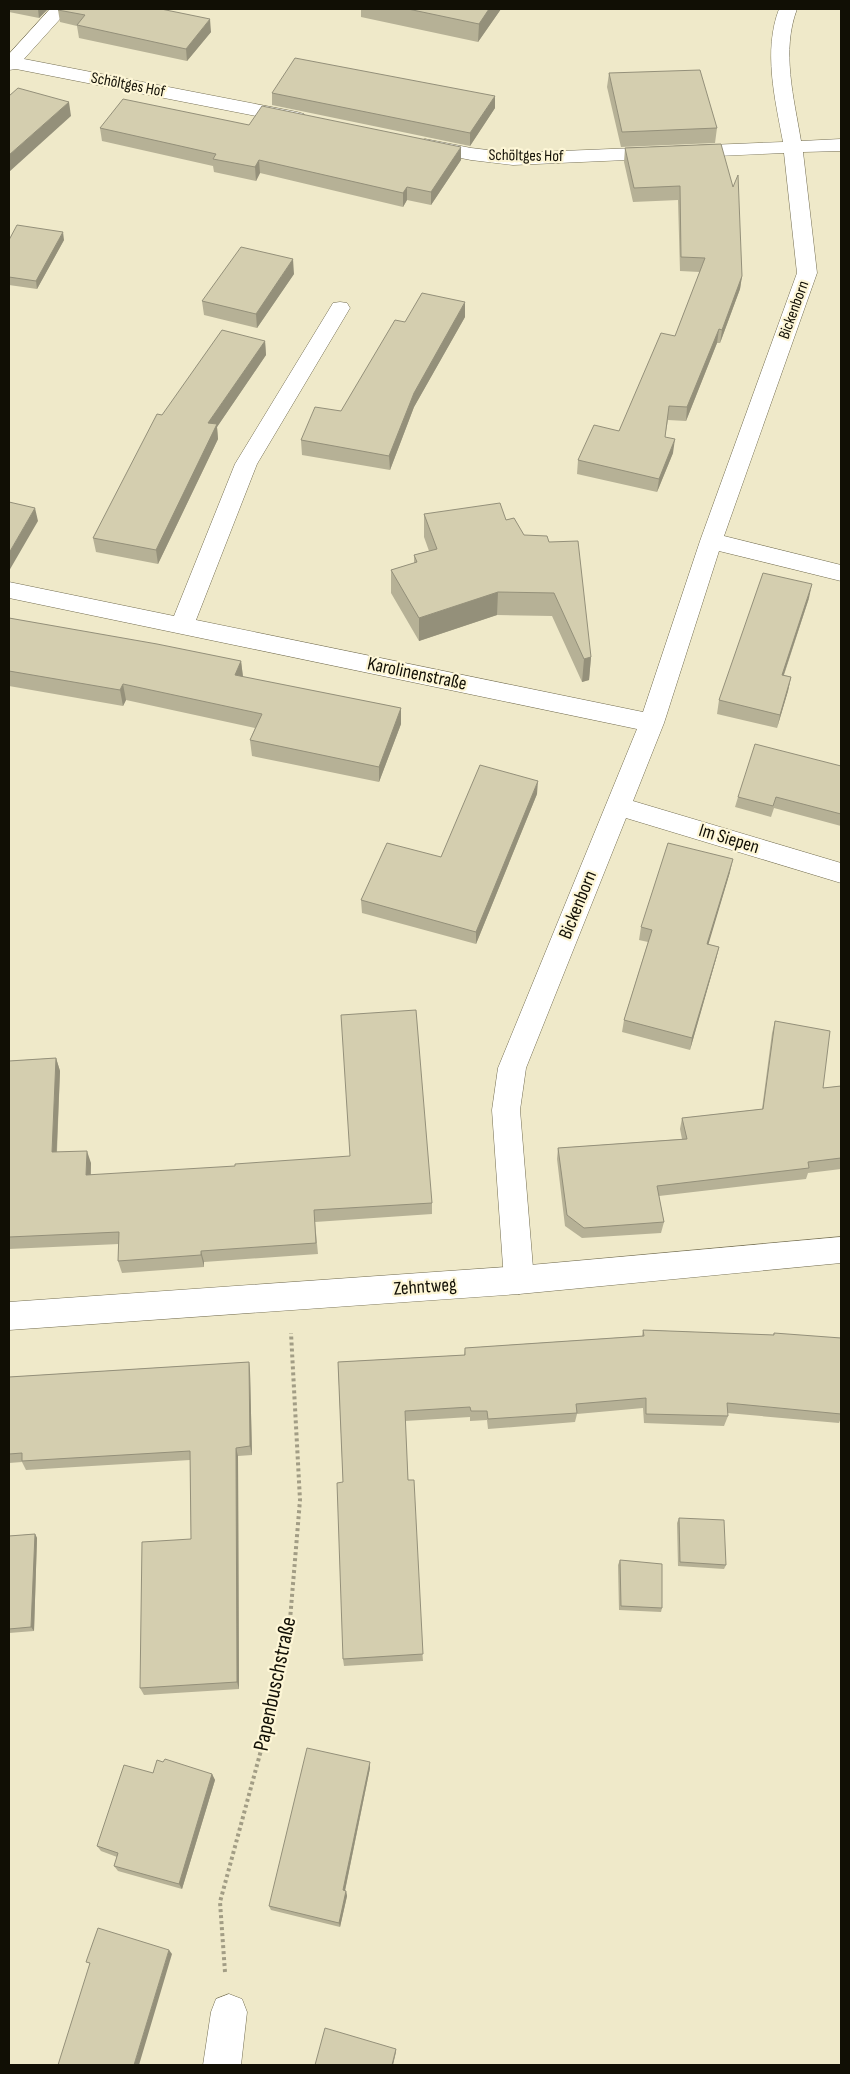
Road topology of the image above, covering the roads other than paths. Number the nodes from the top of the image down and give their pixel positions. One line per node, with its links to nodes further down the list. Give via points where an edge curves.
1 (60, 9): 3 (street)
2 (788, 9): 7 (street, Bickenborn, via 783,22 780,74)
3 (10, 63): 4 (street, Schöltges Hof)
4 (316, 122)
5 (403, 140): 7 (street, Schöltges Hof, via 513,159)
6 (841, 145): 7 (street, Schöltges Hof)
7 (793, 147): 9 (street, Bickenborn, via 808,273)
8 (340, 308): 12 (street, via 246,464)
9 (711, 541): 10 (street); 13 (street, Bickenborn)
10 (841, 573)
11 (9, 590): 12 (street, Karolinenstraße)
12 (182, 625): 13 (street, Karolinenstraße)
13 (652, 722): 14 (street, Bickenborn)
14 (618, 806): 15 (street, Im Siepen); 17 (street, Bickenborn, via 512,1068 506,1110)
15 (841, 873)
16 (841, 1250): 17 (street, Zehntweg)
17 (519, 1280): 18 (street, Zehntweg)
18 (9, 1316)
19 (229, 2012): 20 (street)
20 (222, 2065)

